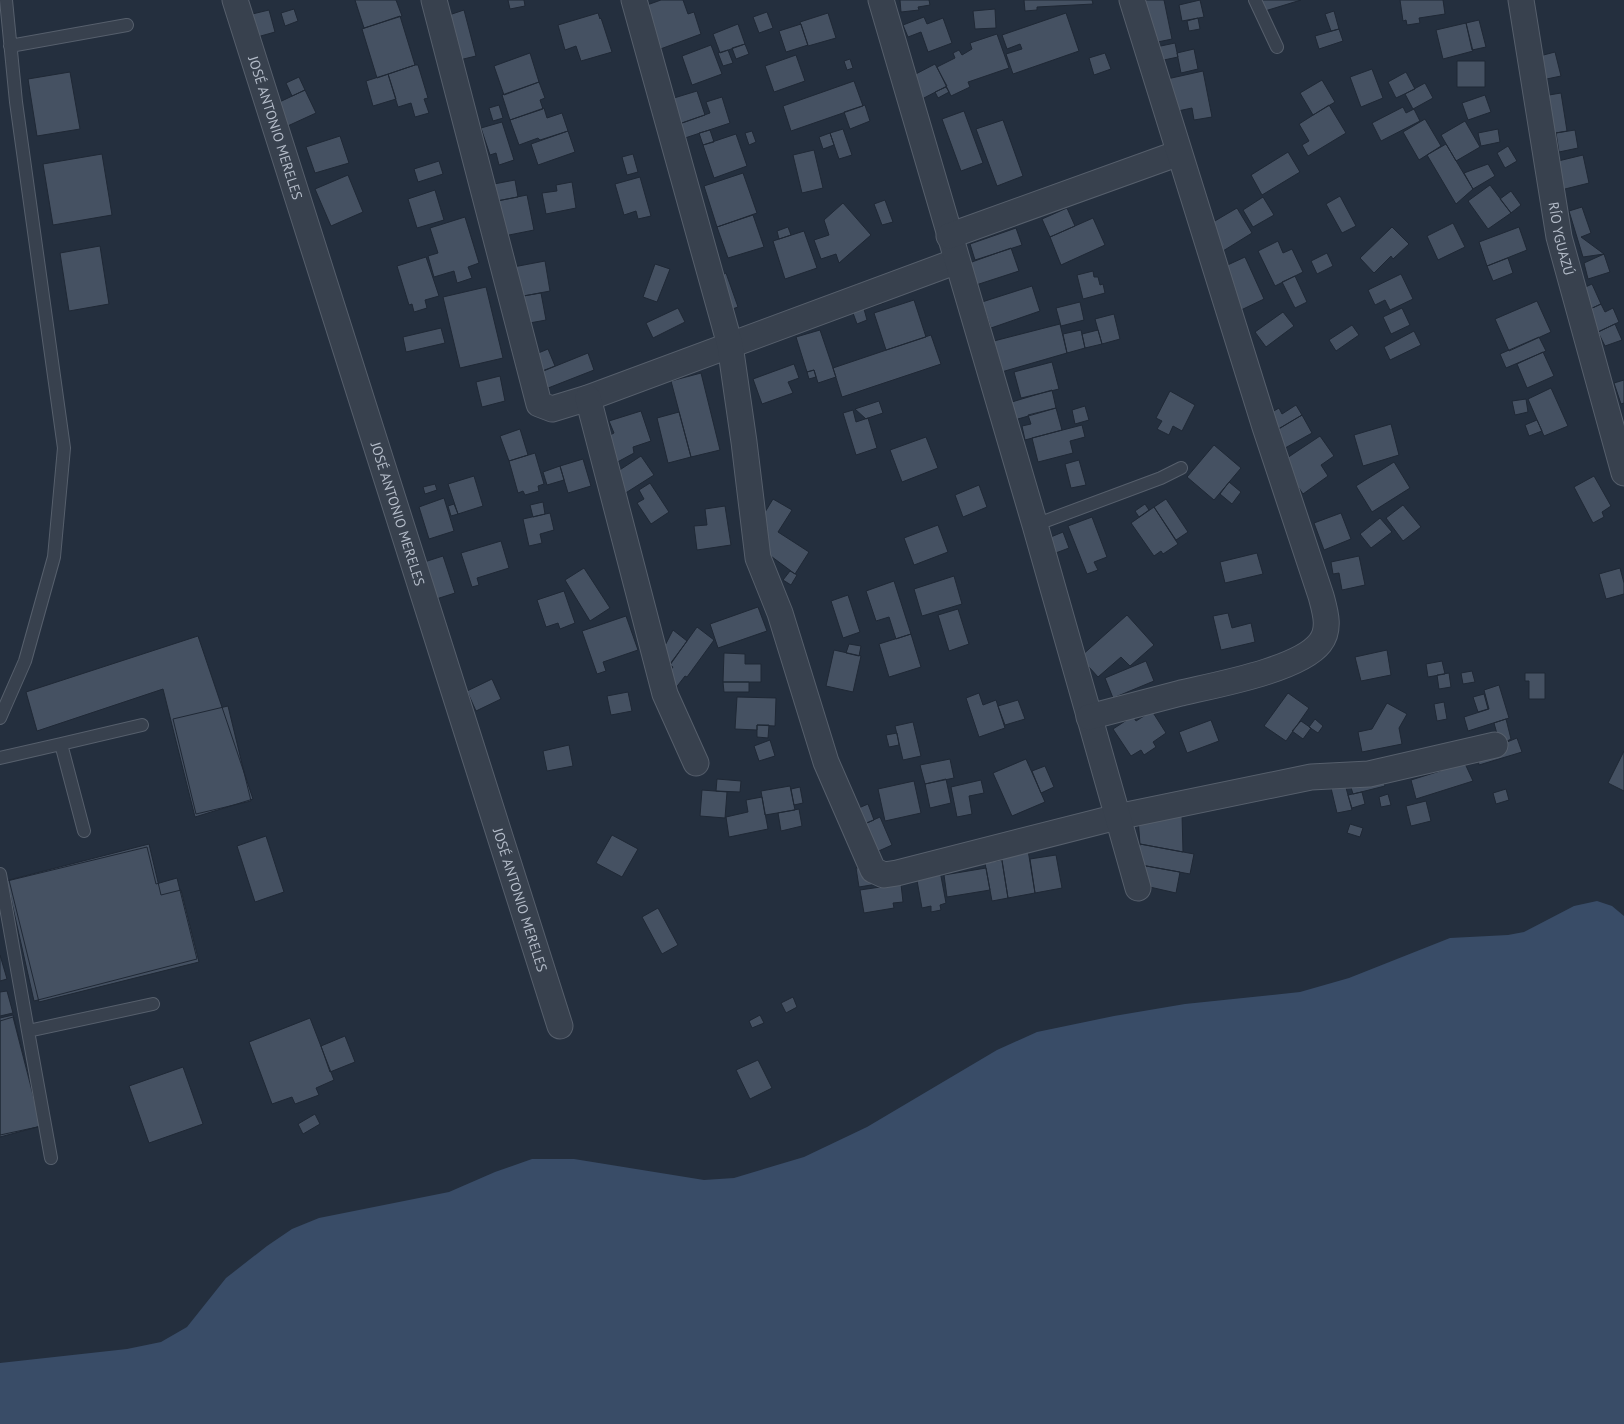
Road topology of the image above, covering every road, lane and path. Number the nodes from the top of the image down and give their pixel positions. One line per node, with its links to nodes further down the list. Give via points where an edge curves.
1 (6, 0): 10 (lane)
2 (235, 0): 32 (street, JOSÉ ANTONIO MERELES)
3 (434, 0): 16 (street, via 539,404 552,409)
4 (634, 0): 15 (street)
5 (881, 0): 13 (street)
6 (1132, 0): 12 (street)
7 (1255, 0): 11 (lane)
8 (1521, 0): 18 (street, RÍO YGUAZÚ, via 1560,237)
9 (127, 25): 10 (lane)
10 (10, 46): 21 (lane, via 64,448 54,557 24,661)
11 (1277, 47)
12 (1180, 154): 13 (street); 20 (street, via 1327,620 1326,630 1320,643 1302,658 1256,675)
13 (949, 236): 14 (street)
14 (957, 260): 15 (street); 19 (street)
15 (730, 345): 16 (street); 27 (street, via 758,558 780,613 826,762 873,870 884,875 897,873)
16 (588, 398): 26 (street, via 665,694)
17 (1182, 468): 19 (lane)
18 (1624, 473)
19 (1035, 525): 20 (street)
20 (1089, 717): 27 (street)
21 (0, 718)
22 (142, 725): 23 (lane)
23 (61, 744): 25 (lane); 28 (lane)
24 (1495, 745): 27 (street, via 1369,774 1311,778)
25 (0, 758)
26 (696, 763)
27 (1117, 817): 30 (street)
28 (84, 831)
29 (0, 874): 33 (lane)
30 (1138, 888)
31 (152, 1004): 33 (lane)
32 (560, 1026)
33 (28, 1031): 34 (lane)
34 (51, 1158)

